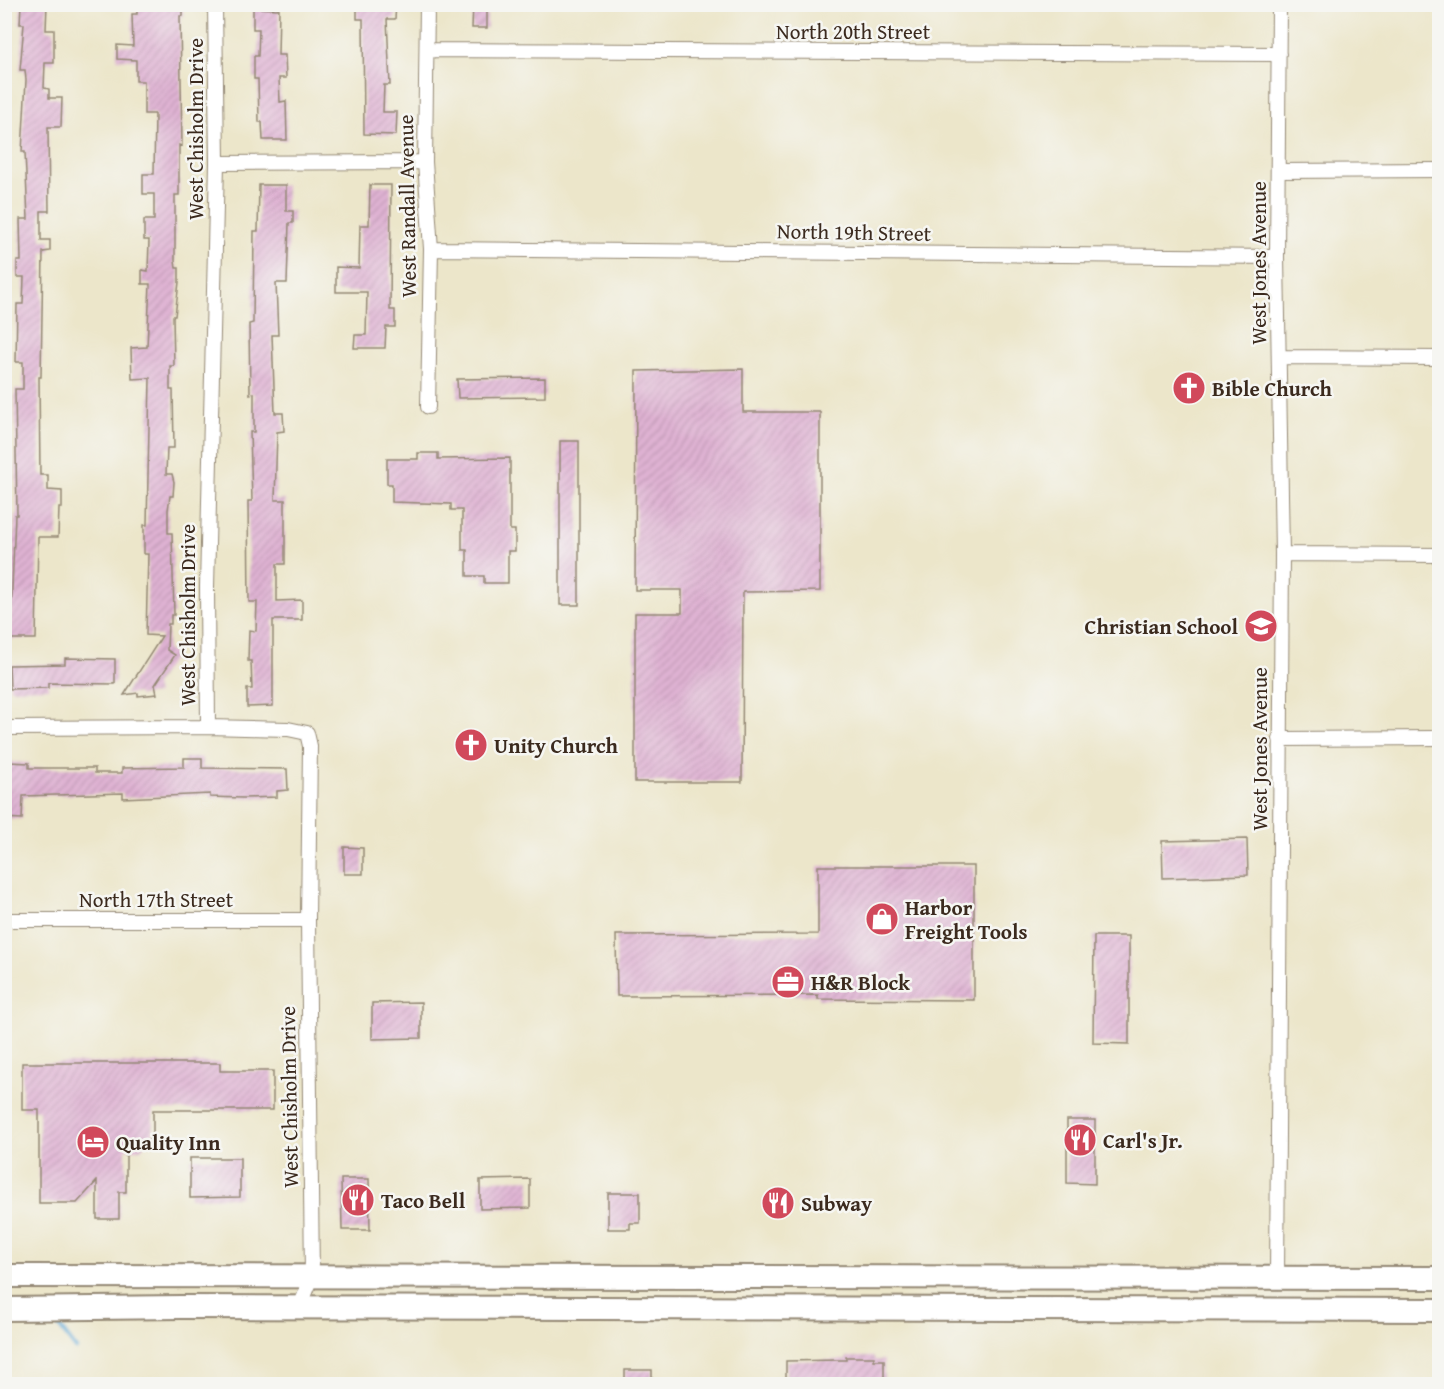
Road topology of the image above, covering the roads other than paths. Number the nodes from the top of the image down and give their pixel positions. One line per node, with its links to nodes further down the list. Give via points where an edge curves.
1 (216, 4): 7 (street, West Chisholm Drive)
2 (427, 4): 4 (street, West Randall Avenue)
3 (1280, 4): 5 (street, West Jones Avenue)
4 (427, 50): 5 (street, North 20th Street); 6 (street, West Randall Avenue)
5 (1280, 54): 9 (street, West Jones Avenue)
6 (425, 162): 7 (street); 10 (street, West Randall Avenue)
7 (217, 164): 17 (street, West Chisholm Drive, via 207,587)
8 (1440, 170): 9 (street)
9 (1278, 171): 11 (street, West Jones Avenue)
10 (431, 249): 11 (street, North 19th Street); 14 (street, West Randall Avenue)
11 (1277, 257): 12 (street, West Jones Avenue)
12 (1280, 357): 13 (street); 15 (street, West Jones Avenue)
13 (1440, 358)
14 (428, 407)
15 (1282, 554): 16 (street); 20 (street, West Jones Avenue)
16 (1440, 555)
17 (208, 727): 18 (street); 22 (street, West Chisholm Drive, via 307,733)
18 (4, 728)
19 (1440, 738): 20 (street)
20 (1280, 739): 26 (street, West Jones Avenue)
21 (4, 920): 22 (street, North 17th Street)
22 (308, 920): 24 (street, West Chisholm Drive)
23 (4, 1276): 24 (main road)
24 (312, 1277): 25 (main road); 29 (street, West Chisholm Drive)
25 (1053, 1278): 26 (main road); 31 (main road)
26 (1277, 1278): 27 (main road)
27 (1330, 1278): 28 (main road); 32 (main road)
28 (1440, 1278)
29 (299, 1309): 30 (main road); 31 (main road)
30 (4, 1310)
31 (1053, 1310): 32 (main road)
32 (1330, 1310): 33 (main road)
33 (1440, 1310)

